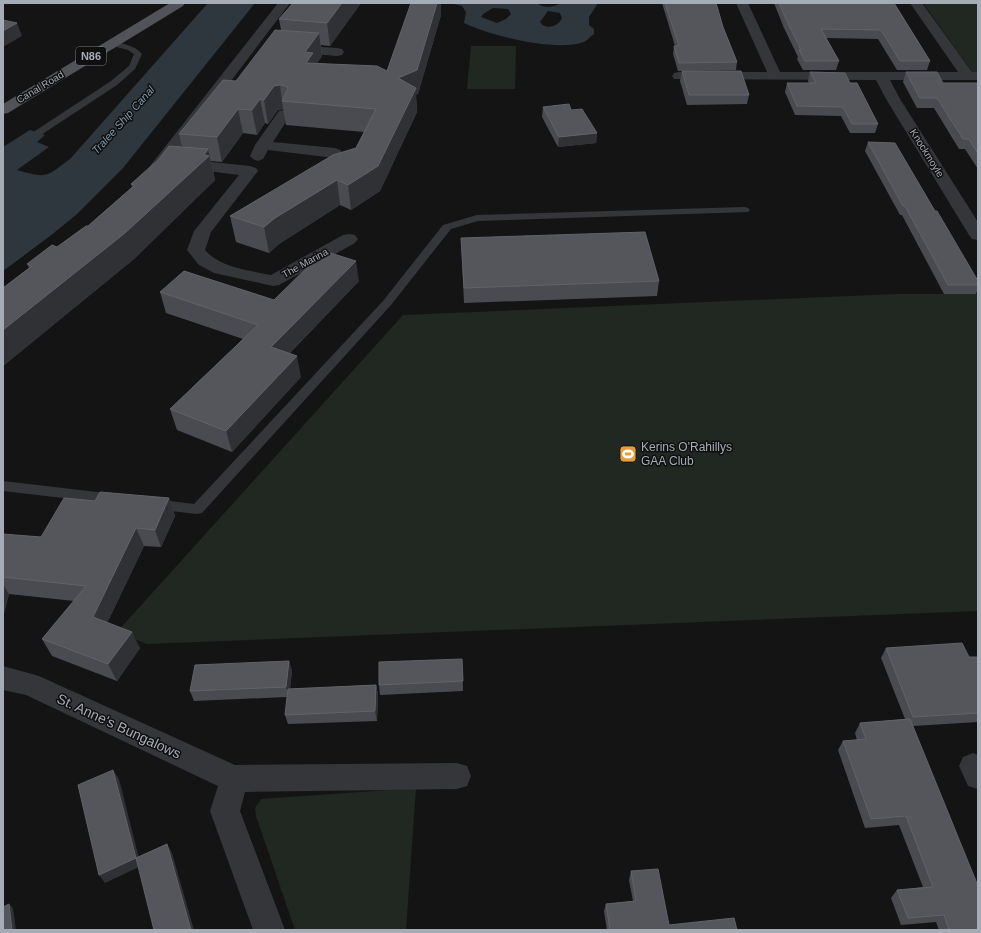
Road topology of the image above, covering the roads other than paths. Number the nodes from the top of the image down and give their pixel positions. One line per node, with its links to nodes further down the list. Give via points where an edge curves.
1 (179, 3): 5 (main road, Canal Road / N86)
2 (284, 3): 6 (street)
3 (742, 3): 10 (street)
4 (916, 3): 13 (street)
5 (112, 43): 14 (main road, Canal Road / N86); 16 (lane, via 131,48 138,54 132,67 114,83)
6 (252, 45): 7 (street); 19 (street)
7 (267, 47)
8 (283, 48): 9 (street)
9 (337, 52)
10 (775, 75): 11 (street); 12 (street)
11 (679, 76)
12 (881, 76): 13 (street); 23 (street, Knockmoyle)
13 (972, 76)
14 (3, 110)
15 (284, 114): 17 (street, The Marina)
16 (38, 133)
17 (263, 145): 18 (street); 20 (street, The Marina)
18 (335, 153)
19 (162, 163): 20 (street); 21 (street)
20 (250, 172): 24 (street, The Marina, via 203,231 196,250 205,261 220,269 273,281)
21 (146, 179)
22 (745, 210): 27 (lane, via 477,218 447,227 387,303 197,509)
23 (977, 231)
24 (349, 239)
25 (3, 486): 26 (lane)
26 (127, 501)
27 (142, 503)
28 (3, 678): 30 (street, St. Anne's Bungalows, via 30,684)
29 (457, 776): 30 (street, St. Anne's Bungalows)
30 (234, 779): 31 (street, via 225,811)
31 (269, 930)

